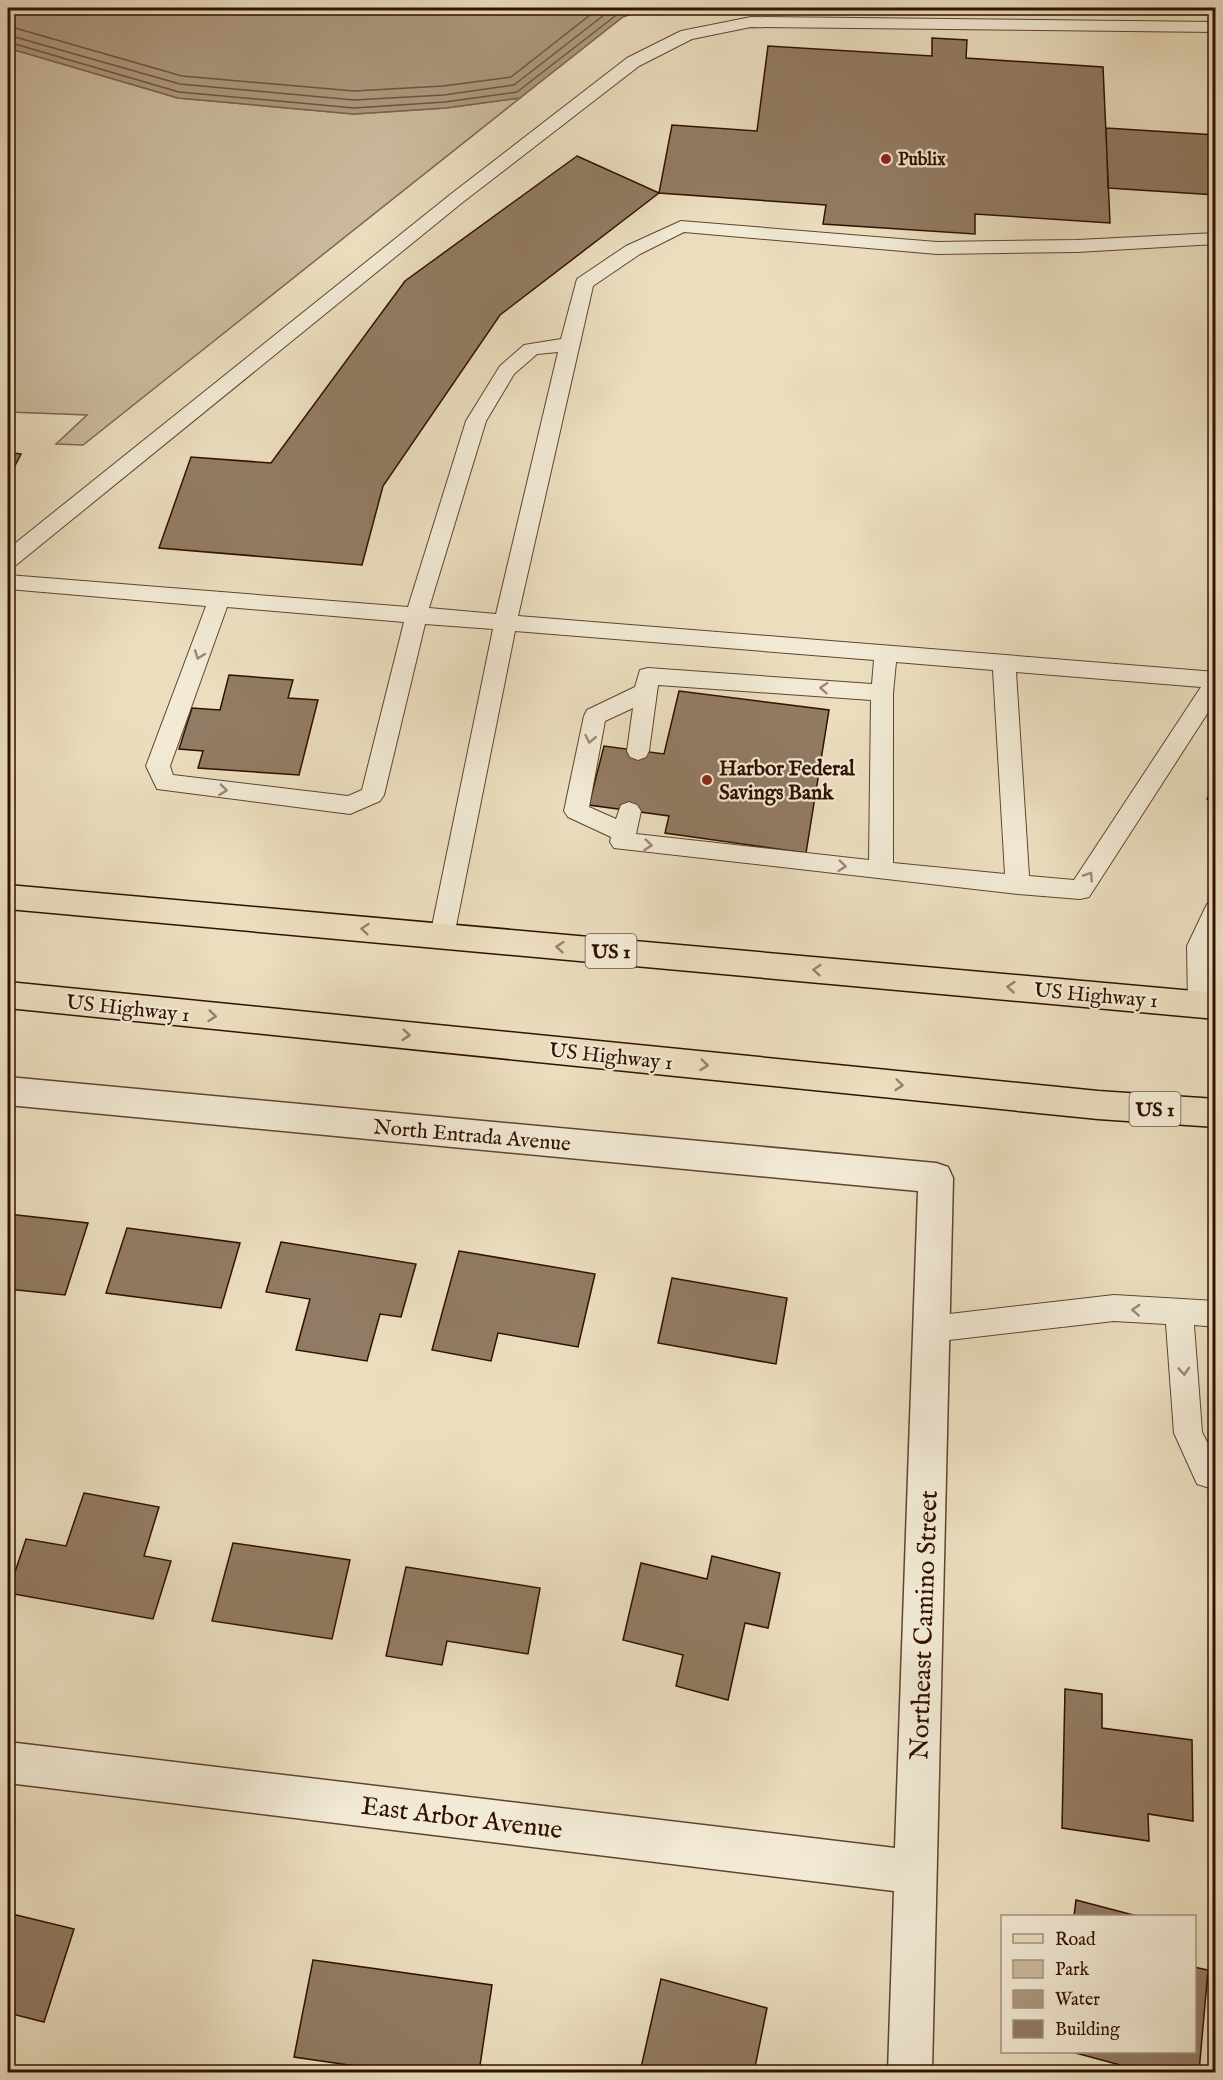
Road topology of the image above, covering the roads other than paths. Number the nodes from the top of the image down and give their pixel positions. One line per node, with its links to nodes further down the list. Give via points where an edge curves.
1 (1215, 27): 4 (lane, via 751,22 687,35 633,62 568,112)
2 (1215, 238): 3 (lane, via 1077,246 937,248 681,226 633,250 584,283)
3 (572, 344): 7 (lane, via 531,349 507,370 476,421); 8 (lane)
4 (8, 560)
5 (8, 582): 6 (lane)
6 (219, 600): 7 (lane); 7 (lane, one-way to 7, via 158,766 165,783 350,806 372,795)
7 (416, 616): 8 (lane)
8 (505, 624): 9 (lane); 19 (lane)
9 (885, 654): 10 (lane); 13 (lane)
10 (1004, 663): 11 (lane); 16 (lane)
11 (1215, 681): 16 (lane, one-way to 11, via 1080,890)
12 (645, 692): 13 (lane, one-way to 12, via 648,676); 14 (lane); 15 (lane, one-way to 15, via 595,716 576,811 626,821 622,842)
13 (882, 693): 15 (lane)
14 (638, 751)
15 (881, 871): 16 (lane)
16 (1018, 885)
17 (8, 897): 19 (main road, US Highway 1 / US 1, one-way to 17)
18 (1215, 911): 21 (lane, via 1199,946)
19 (442, 936): 21 (main road, US Highway 1 / US 1, one-way to 19)
20 (8, 995): 23 (main road, US Highway 1 / US 1, one-way to 23, via 1098,1105)
21 (1208, 1005)
22 (8, 1091): 24 (street, North Entrada Avenue)
23 (1215, 1113)
24 (936, 1178): 27 (street, Northeast Camino Street)
25 (1179, 1312): 26 (lane); 27 (lane, one-way to 27, via 1114,1308); 28 (lane, one-way to 28, via 1188,1433 1207,1474)
26 (1215, 1314)
27 (932, 1329): 30 (street, Northeast Camino Street)
28 (1215, 1476)
29 (8, 1763): 30 (street, East Arbor Avenue)
30 (916, 1872): 31 (street, Northeast Camino Street)
31 (910, 2073)

